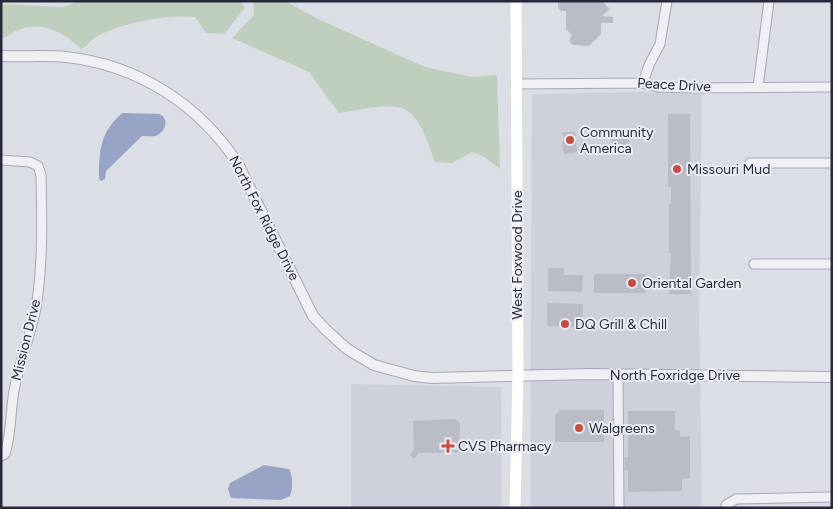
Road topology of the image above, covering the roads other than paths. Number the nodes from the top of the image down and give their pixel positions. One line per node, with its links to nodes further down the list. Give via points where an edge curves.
1 (516, 1): 6 (main road, West Foxwood Drive)
2 (667, 1): 5 (street, via 660,44)
3 (770, 1): 7 (street)
4 (1, 56): 15 (street, North Fox Ridge Drive, via 65,57 115,67 172,94 190,108 224,143 238,164 314,316 347,349 361,358 396,372 432,378)
5 (643, 83): 6 (street, Peace Drive); 7 (street, Peace Drive, via 658,87)
6 (516, 84): 15 (main road, West Foxwood Drive)
7 (758, 87): 8 (street, Peace Drive)
8 (832, 87)
9 (1, 160): 17 (street, Mission Drive, via 30,162 38,166 43,254 35,310 20,361)
10 (750, 163): 11 (street)
11 (832, 163)
12 (754, 264): 13 (street)
13 (832, 264)
14 (618, 374): 15 (street, North Foxridge Drive); 16 (street, North Foxridge Drive); 21 (street)
15 (518, 375): 20 (main road, West Foxwood Drive)
16 (832, 377)
17 (3, 455)
18 (832, 498): 19 (street, via 736,499)
19 (726, 505)
20 (515, 508)
21 (619, 508)

